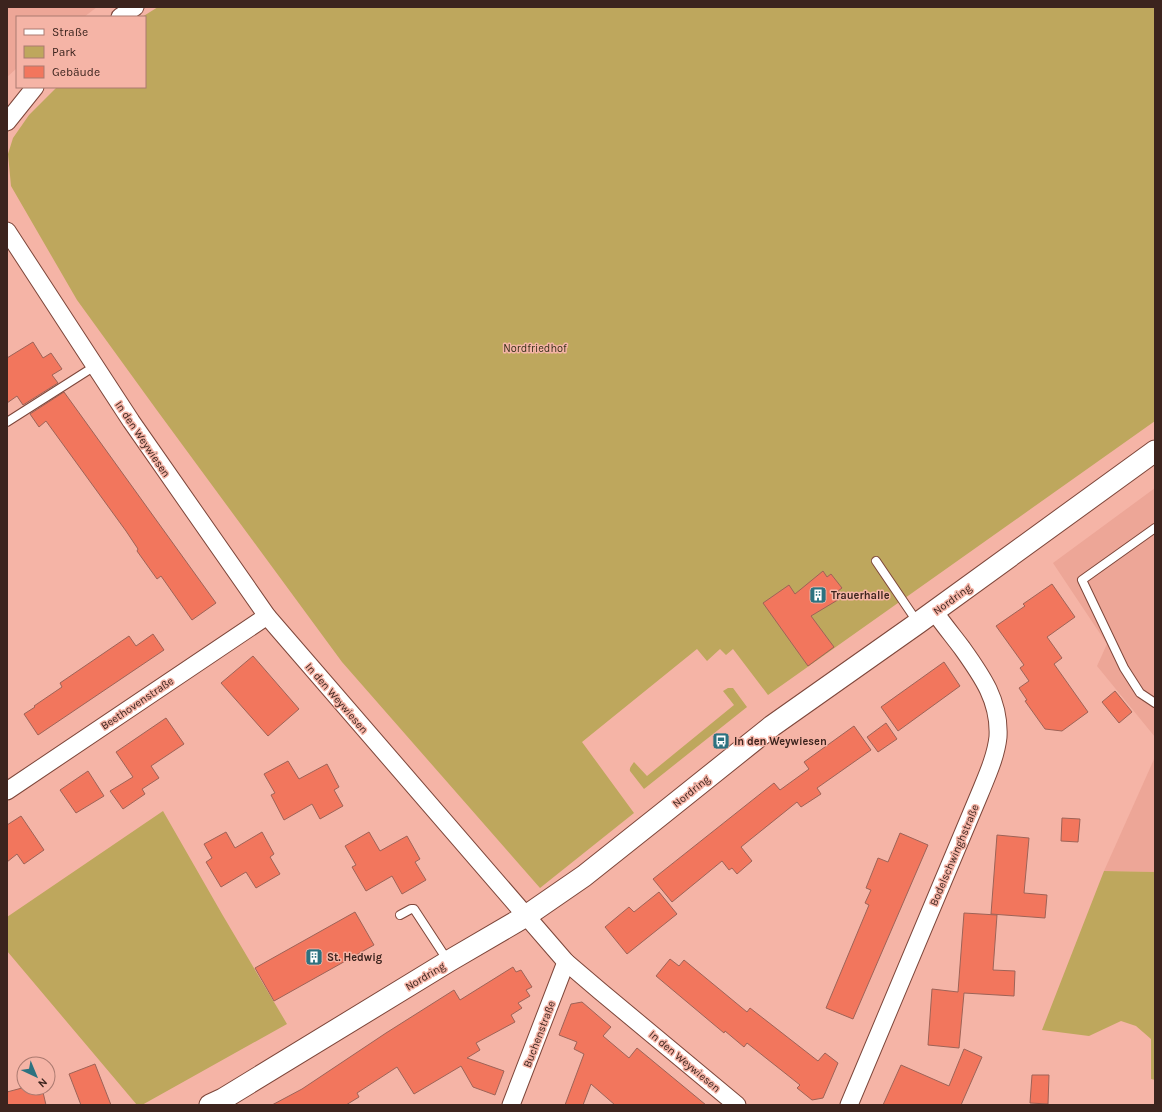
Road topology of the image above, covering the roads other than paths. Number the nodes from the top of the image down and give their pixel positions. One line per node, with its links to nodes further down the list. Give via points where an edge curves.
1 (135, 7): 2 (street)
2 (122, 16)
3 (34, 88): 4 (street)
4 (7, 122)
5 (7, 231): 6 (street, In den Weywiesen)
6 (95, 366): 7 (lane); 11 (street, In den Weywiesen, via 131,422)
7 (7, 422)
8 (1155, 452): 12 (street, Nordring)
9 (1155, 528): 13 (lane, via 1082,580 1124,668 1140,693)
10 (876, 561): 12 (lane)
11 (267, 616): 14 (street, Beethovenstraße); 16 (street, In den Weywiesen)
12 (926, 617): 16 (street, Nordring, via 772,726 584,876); 22 (street, Bodelschwinghstraße, via 976,669 986,685 994,703 998,738 992,764)
13 (1155, 703)
14 (7, 791)
15 (400, 915): 17 (lane, via 414,909)
16 (526, 916): 17 (street, Nordring); 18 (street, In den Weywiesen)
17 (449, 961): 19 (street, Nordring)
18 (566, 962): 20 (street, Buchenstraße); 21 (street, In den Weywiesen)
19 (210, 1105)
20 (511, 1105)
21 (737, 1105)
22 (849, 1105)

